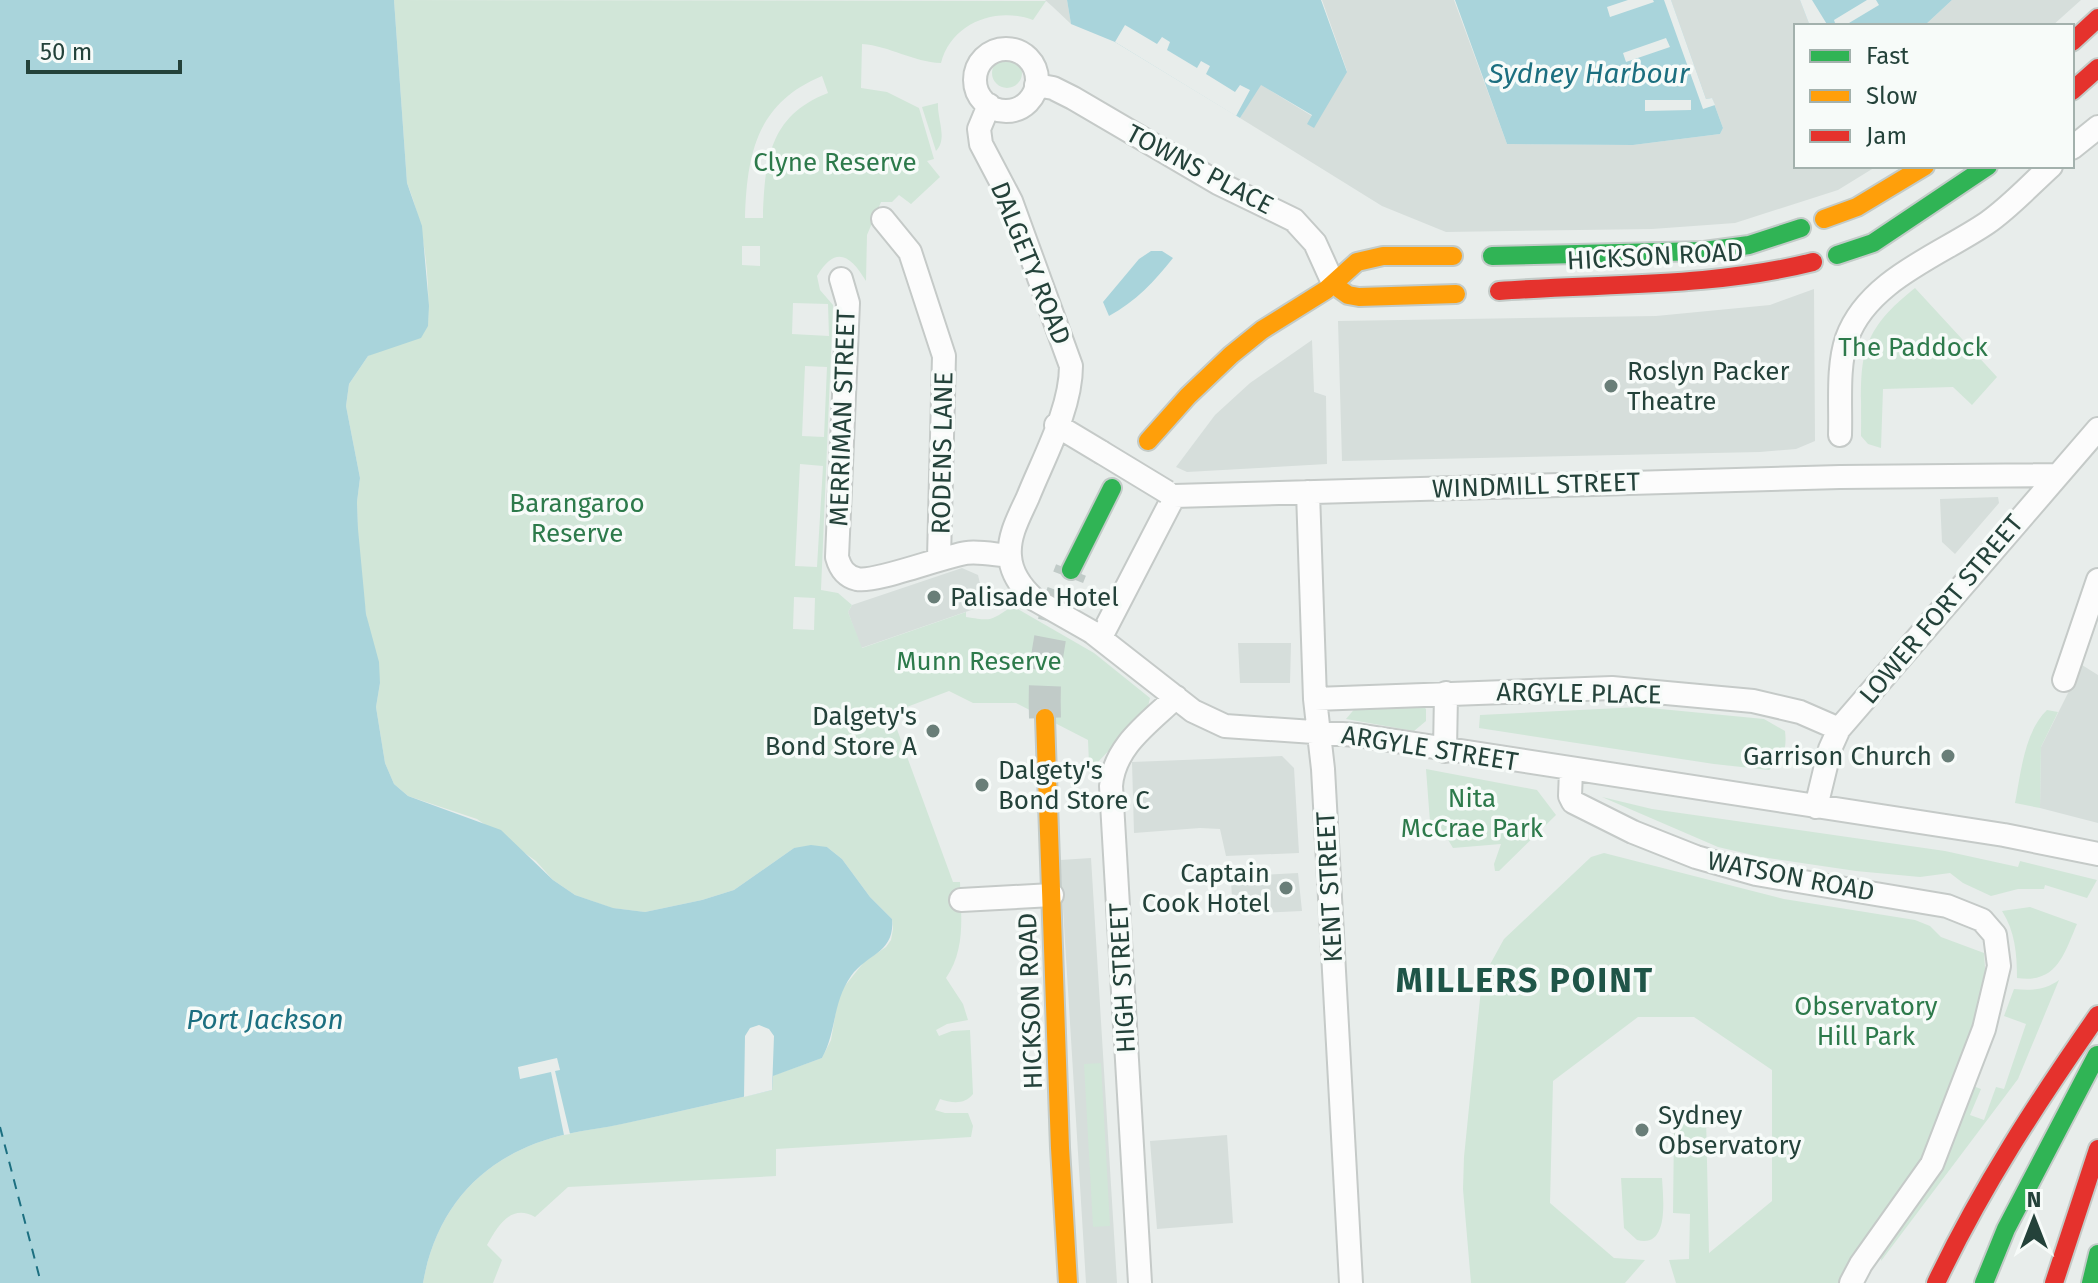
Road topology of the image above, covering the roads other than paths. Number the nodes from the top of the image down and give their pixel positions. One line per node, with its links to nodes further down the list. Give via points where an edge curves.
1 (2098, 18): 2 (main road)
2 (2074, 40)
3 (2098, 68): 5 (main road)
4 (1036, 85): 6 (street, via 1018,108 1008,111); 6 (street, via 1028,58 1010,49 991,53 975,76 978,94); 20 (street, TOWNS PLACE, via 1073,98 1218,183 1294,220 1315,243)
5 (2074, 89)
6 (989, 105): 23 (street, DALGETY ROAD, via 979,129 981,144 1011,201 1071,366 1069,393)
7 (2098, 127): 8 (street)
8 (2074, 146)
9 (1922, 168): 13 (main road, via 1857,207)
10 (1985, 168): 15 (main road, via 1873,243)
11 (2049, 168): 25 (street, via 2000,213 1896,279 1861,313 1844,350)
12 (883, 219): 32 (street, RODENS LANE, via 910,252 944,356)
13 (1824, 219)
14 (1801, 228): 17 (main road, HICKSON ROAD, via 1749,245 1704,251)
15 (1837, 255)
16 (1453, 256): 20 (main road, via 1372,257 1357,262)
17 (1492, 256)
18 (1813, 262): 21 (main road, HICKSON ROAD, via 1755,277)
19 (841, 279): 32 (street, MERRIMAN STREET, via 848,303 840,567 859,580 875,579)
20 (1334, 285): 22 (main road, via 1359,297); 26 (main road, via 1242,346)
21 (1499, 291)
22 (1456, 294)
23 (1056, 425): 30 (street, bridge); 31 (street, DALGETY ROAD, via 1012,534)
24 (2096, 433): 27 (street, LOWER FORT STREET)
25 (1840, 435)
26 (1148, 441)
27 (2056, 475): 29 (street, WINDMILL STREET); 41 (street, LOWER FORT STREET)
28 (1112, 488): 33 (main road)
29 (1308, 492): 30 (street, WINDMILL STREET); 39 (street, KENT STREET)
30 (1171, 494): 35 (street)
31 (1010, 556): 32 (street, via 972,552); 35 (street, ARGYLE STREET, bridge, via 1020,584 1034,599)
32 (939, 558)
33 (1071, 570)
34 (2098, 580): 36 (street)
35 (1096, 634): 38 (street, ARGYLE STREET)
36 (2064, 680)
37 (1446, 693): 39 (street, ARGYLE PLACE); 41 (street, ARGYLE PLACE, via 1627,689 1753,701 1800,712); 43 (street)
38 (1176, 697): 42 (street, ARGYLE STREET, via 1225,726); 55 (street, HIGH STREET, via 1123,749 1111,786)
39 (1315, 699): 42 (street, KENT STREET)
40 (1045, 718): 47 (main road, HICKSON ROAD)
41 (1839, 729): 45 (street, LOWER FORT STREET, via 1825,762)
42 (1318, 731): 43 (street, ARGYLE STREET); 56 (street, KENT STREET)
43 (1445, 751): 44 (street, ARGYLE STREET)
44 (1571, 770): 45 (street, ARGYLE STREET); 57 (street, WATSON ROAD, via 1573,802 1696,857 1756,874 1947,906 1982,920 1995,935 1999,966 1984,1029 1932,1164)
45 (1816, 807): 46 (street, ARGYLE STREET)
46 (2098, 854)
47 (1052, 895): 48 (street); 54 (main road, HICKSON ROAD)
48 (961, 900)
49 (2098, 1015): 58 (main road, via 2020,1131)
50 (2097, 1054): 52 (main road); 59 (main road, via 2006,1229)
51 (2098, 1149): 60 (main road)
52 (2058, 1170)
53 (2098, 1254): 61 (main road)
54 (1068, 1283)
55 (1140, 1283)
56 (1351, 1283)
57 (1851, 1283)
58 (1936, 1283)
59 (1984, 1283)
60 (2054, 1283)
61 (2091, 1283)

